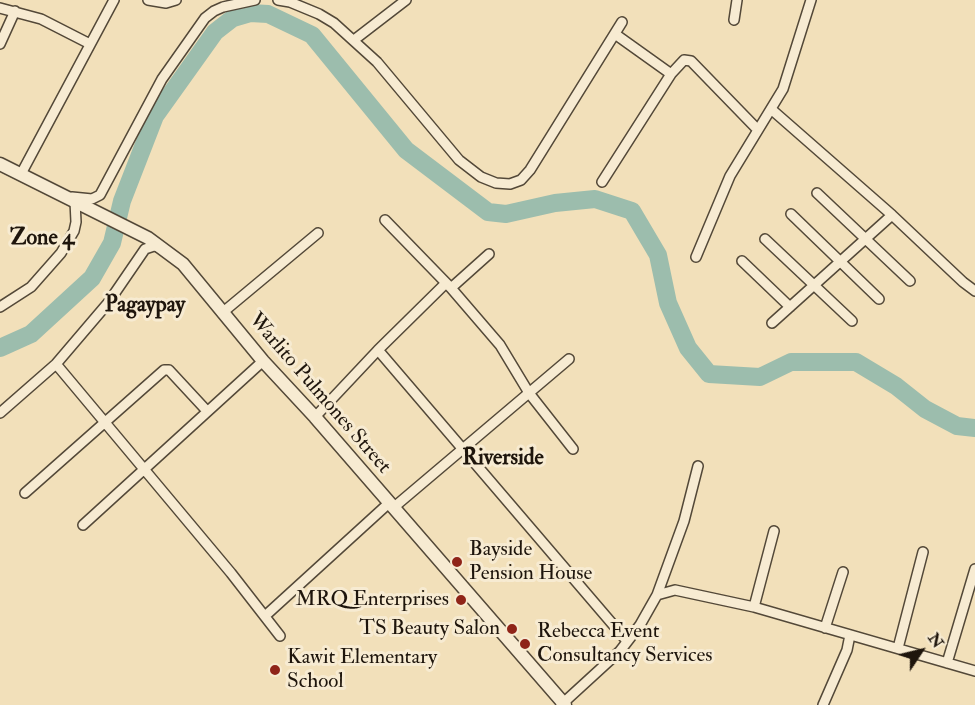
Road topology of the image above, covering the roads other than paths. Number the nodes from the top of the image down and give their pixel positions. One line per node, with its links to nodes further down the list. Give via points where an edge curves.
1 (114, 0): 17 (street)
2 (148, 0): 3 (street)
3 (176, 0)
4 (255, 0): 25 (street, via 214,11 195,30 162,79 99,195 92,199)
5 (278, 0): 9 (street)
6 (406, 0): 15 (street)
7 (737, 0): 12 (street)
8 (812, 0): 19 (street, via 783,89)
9 (307, 5): 15 (street)
10 (0, 8): 11 (street)
11 (15, 11): 16 (street); 17 (street, via 41,19)
12 (734, 20)
13 (622, 22): 14 (street)
14 (615, 34): 15 (street, via 530,170 521,180 510,184 481,177 459,160); 18 (street)
15 (354, 40)
16 (0, 44)
17 (90, 44): 22 (street)
18 (671, 74): 20 (street, via 684,60 691,61); 23 (street)
19 (771, 109): 20 (street); 27 (street)
20 (758, 130): 34 (street, via 730,176)
21 (0, 164): 22 (street, Warlito Pulmones Street)
22 (21, 174): 25 (street, Warlito Pulmones Street)
23 (602, 182)
24 (817, 193): 31 (street)
25 (69, 199): 32 (street, Warlito Pulmones Street); 42 (street, via 76,222 61,253 31,287)
26 (791, 214): 36 (street)
27 (892, 215): 31 (street); 40 (street)
28 (385, 220): 38 (street)
29 (318, 233): 44 (street)
30 (765, 239): 39 (street)
31 (866, 239): 36 (street); 37 (street)
32 (164, 248): 44 (street, Warlito Pulmones Street, via 183,264); 50 (street, via 145,249 108,303)
33 (489, 254): 38 (street)
34 (696, 257)
35 (742, 261): 43 (street)
36 (840, 262): 39 (street); 41 (street)
37 (910, 281)
38 (449, 285): 47 (street); 51 (street, via 500,345)
39 (815, 285): 43 (street); 45 (street)
40 (975, 291)
41 (879, 299)
42 (0, 307)
43 (790, 307): 46 (street)
44 (222, 313): 49 (street, Warlito Pulmones Street)
45 (852, 321)
46 (772, 323)
47 (378, 350): 54 (street); 56 (street)
48 (569, 359): 51 (street)
49 (263, 361): 52 (street); 54 (street, Warlito Pulmones Street)
50 (56, 364): 53 (street); 55 (street)
51 (529, 393): 56 (street); 57 (street)
52 (207, 411): 55 (street, via 167,369); 59 (street)
53 (0, 413)
54 (315, 417): 61 (street, Warlito Pulmones Street)
55 (104, 422): 59 (street); 60 (street)
56 (461, 448): 61 (street); 73 (street)
57 (573, 449)
58 (698, 466): 67 (street, via 684,521)
59 (144, 469): 62 (street); 69 (street)
60 (25, 493)
61 (391, 505): 69 (street); 77 (street, Warlito Pulmones Street)
62 (83, 525)
63 (774, 531): 68 (street)
64 (924, 552): 74 (street)
65 (975, 569): 75 (street)
66 (843, 572): 70 (street)
67 (657, 595): 68 (street, via 675,590); 73 (street)
68 (754, 607): 70 (street)
69 (265, 616): 72 (street)
70 (825, 628): 71 (street)
71 (850, 635): 74 (street); 78 (street)
72 (280, 636)
73 (627, 641): 77 (street)
74 (897, 648): 75 (street)
75 (947, 663): 76 (street)
76 (975, 671)
77 (563, 704)
78 (823, 705)

